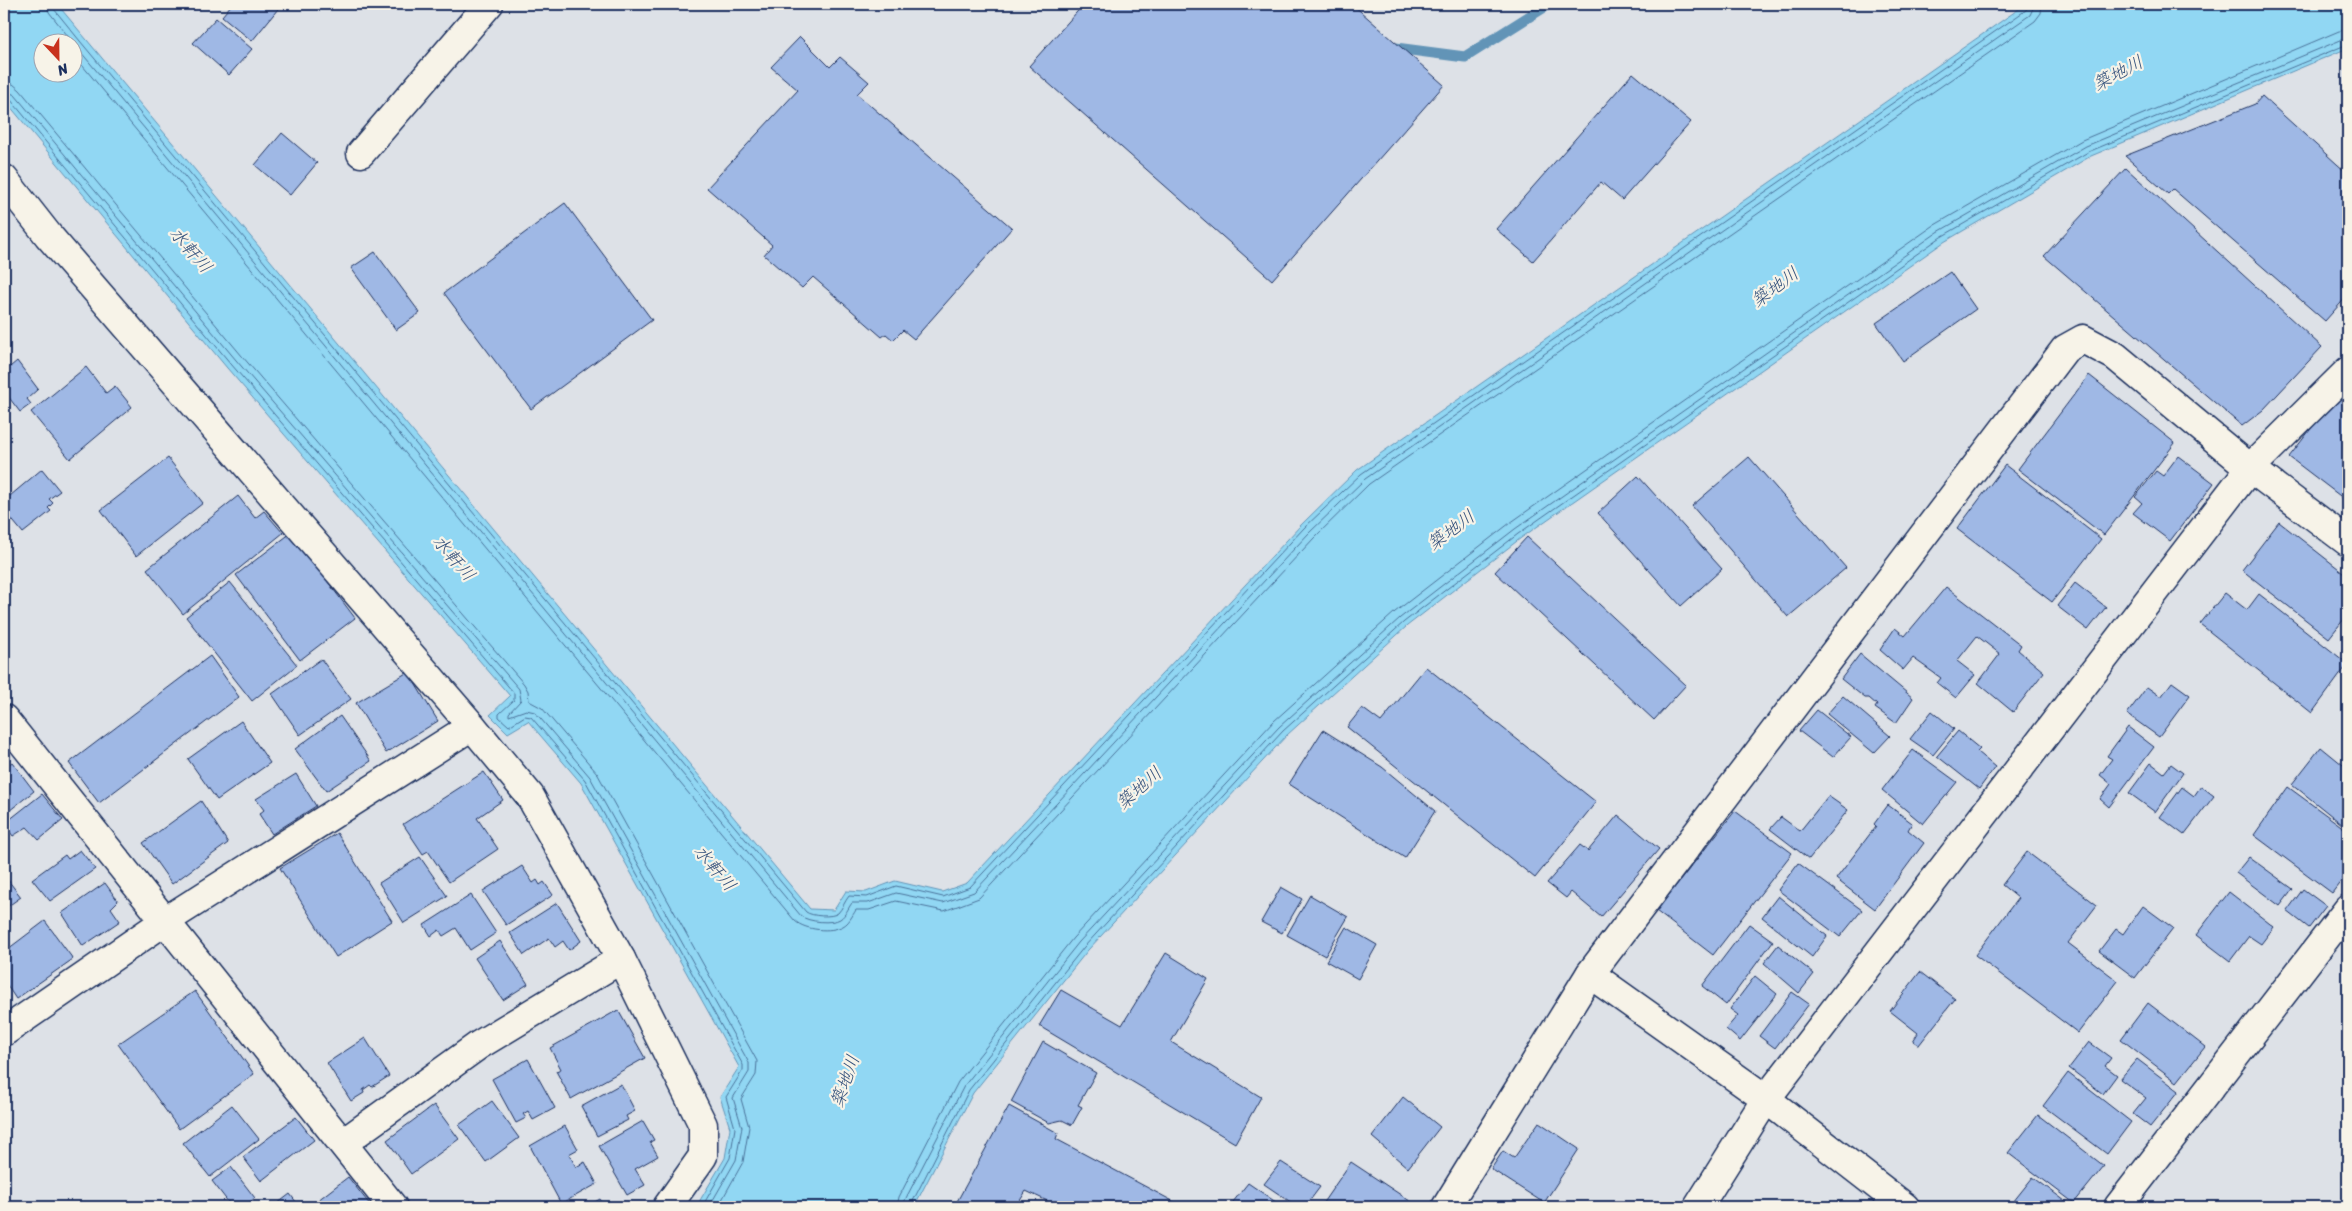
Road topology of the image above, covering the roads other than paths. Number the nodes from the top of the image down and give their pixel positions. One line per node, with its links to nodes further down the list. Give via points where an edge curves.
1 (489, 4): 2 (street)
2 (361, 153)
3 (4, 180): 8 (street)
4 (2348, 371): 5 (street)
5 (2250, 468): 6 (street); 12 (street, via 2115,356 2083,339 2064,349); 14 (street)
6 (2348, 542)
7 (4, 719): 10 (street)
8 (472, 726): 10 (street); 11 (street, via 530,796)
9 (2348, 909): 21 (street)
10 (165, 921): 13 (street); 15 (street)
11 (621, 959): 15 (street, via 479,1045); 17 (street, via 703,1125 703,1156)
12 (1590, 974): 14 (street); 18 (street)
13 (4, 1032)
14 (1766, 1099): 19 (street); 20 (street)
15 (343, 1143): 16 (street)
16 (393, 1207)
17 (667, 1207)
18 (1446, 1207)
19 (1698, 1207)
20 (1905, 1207)
21 (2118, 1207)

